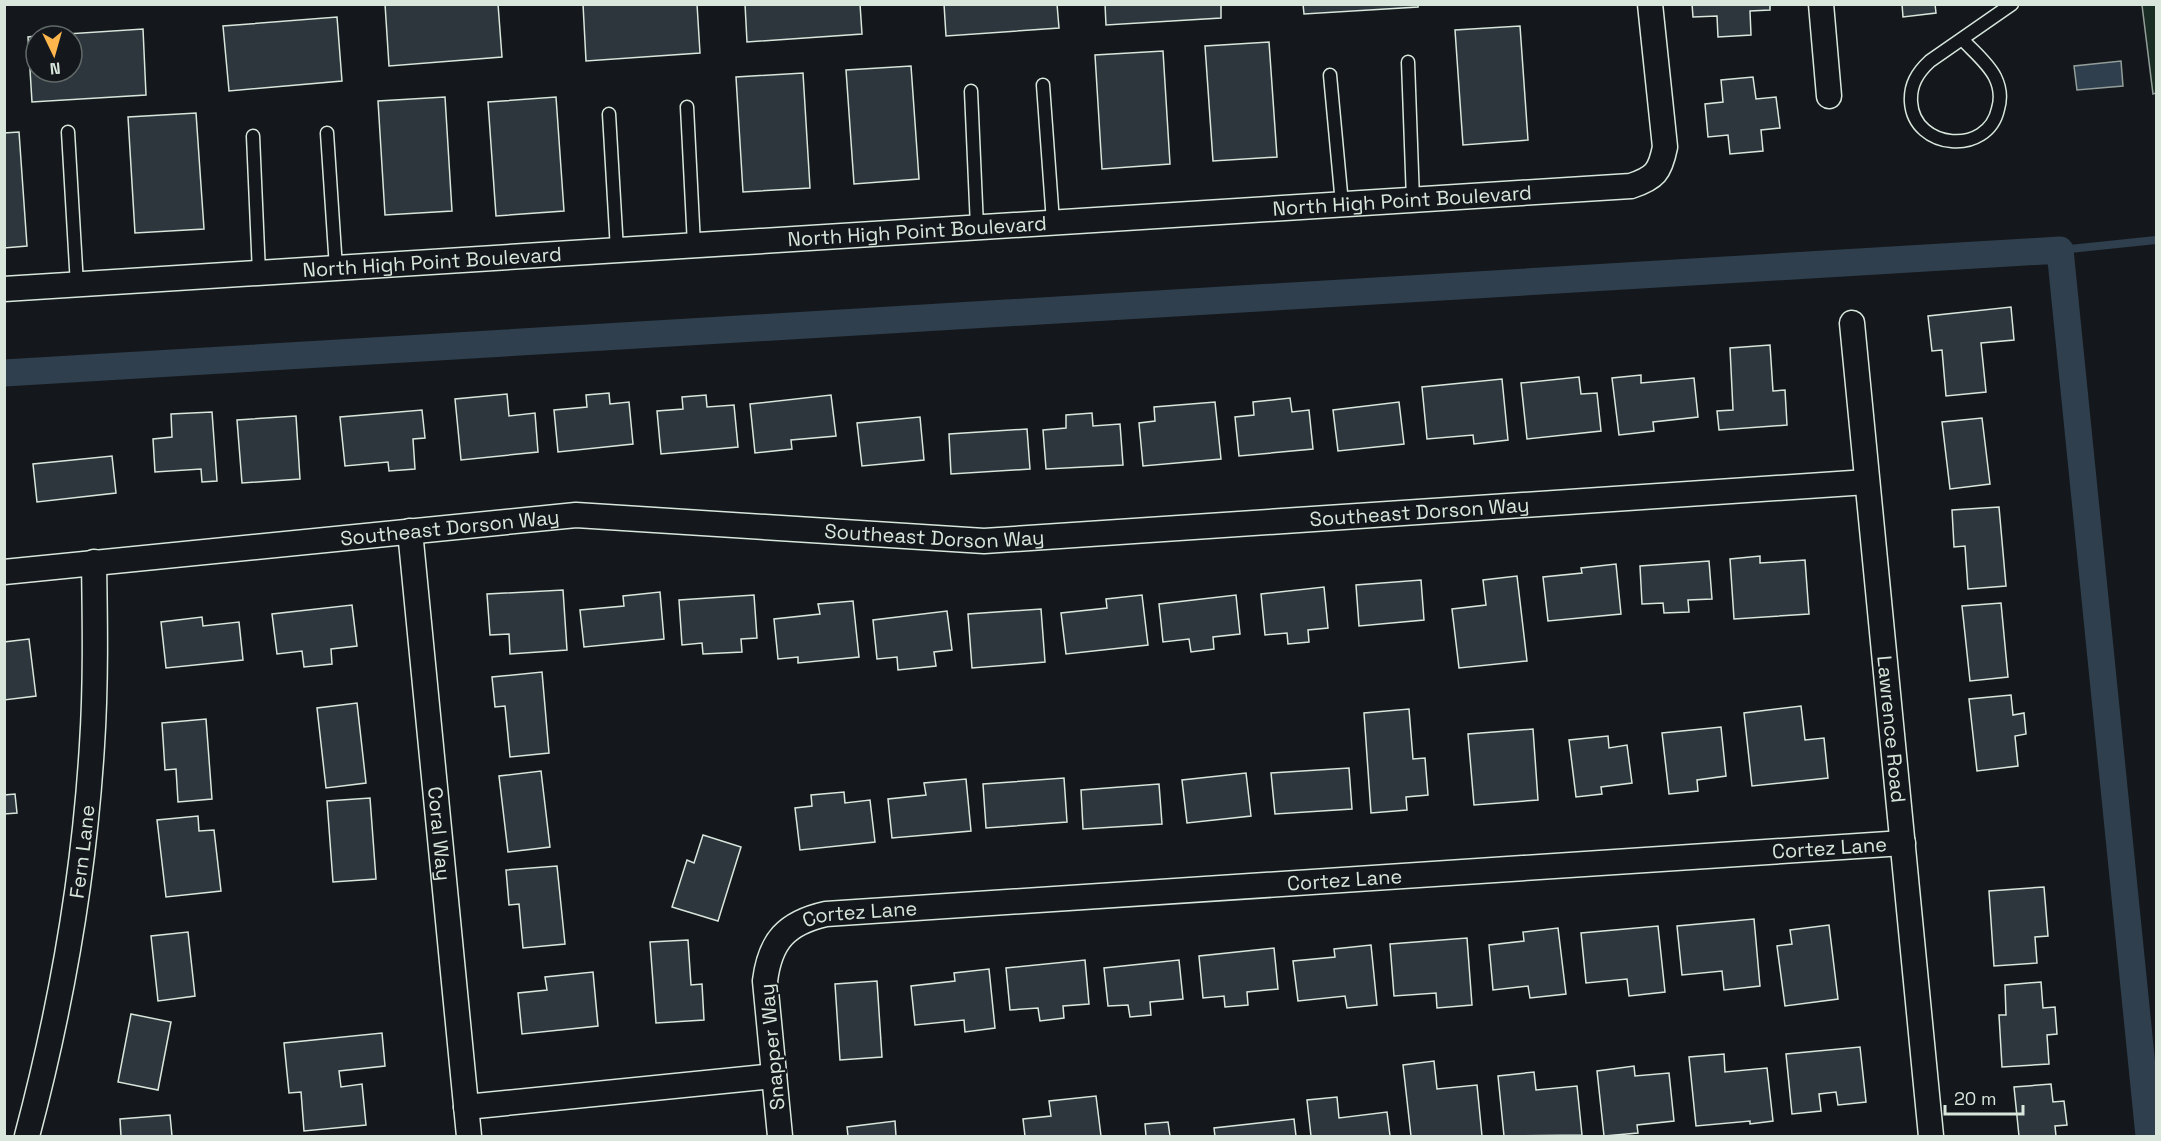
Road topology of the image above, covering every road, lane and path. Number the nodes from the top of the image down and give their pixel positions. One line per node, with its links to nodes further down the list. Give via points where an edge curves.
1 (1650, 4): 15 (street, North High Point Boulevard, via 1665,147 1661,166 1649,180 1631,186)
2 (1821, 4): 9 (street)
3 (2012, 4): 4 (lane)
4 (1962, 39): 4 (lane, via 1920,70 1911,94 1915,118 1933,137 1944,141 1970,140 1981,135 1991,126 2000,102 1995,77)
5 (1407, 62): 15 (lane)
6 (1330, 75): 16 (lane)
7 (1043, 85): 17 (lane)
8 (971, 91): 18 (lane)
9 (1829, 96)
10 (687, 107): 19 (lane)
11 (609, 114): 20 (lane)
12 (68, 132): 23 (lane)
13 (327, 133): 21 (lane)
14 (253, 136): 22 (lane)
15 (1413, 200): 16 (street, North High Point Boulevard)
16 (1342, 204): 17 (street, North High Point Boulevard)
17 (1053, 222): 18 (street, North High Point Boulevard)
18 (977, 227): 19 (street, North High Point Boulevard)
19 (694, 245): 20 (street, North High Point Boulevard)
20 (617, 250): 21 (street, North High Point Boulevard)
21 (336, 268): 22 (street, North High Point Boulevard)
22 (259, 273): 23 (street, North High Point Boulevard)
23 (77, 285): 24 (street, North High Point Boulevard)
24 (4, 289)
25 (1852, 323): 26 (street, Lawrence Road)
26 (1867, 482): 27 (street, Southeast Dorson Way, via 984,540 596,515); 30 (street, Lawrence Road)
27 (410, 531): 28 (street, Southeast Dorson Way); 33 (street, Coral Way)
28 (94, 562): 29 (street, Southeast Dorson Way); 34 (street, Fern Lane, via 93,745 83,852 68,958)
29 (4, 572)
30 (1902, 843): 31 (street, Cortez Lane, via 826,914); 37 (street, Lawrence Road)
31 (789, 928): 32 (street, Snapper Way, via 767,961 765,981)
32 (774, 1076): 33 (street); 36 (street, Snapper Way)
33 (466, 1107): 35 (street, Coral Way)
34 (27, 1137)
35 (469, 1137)
36 (780, 1137)
37 (1931, 1137)

